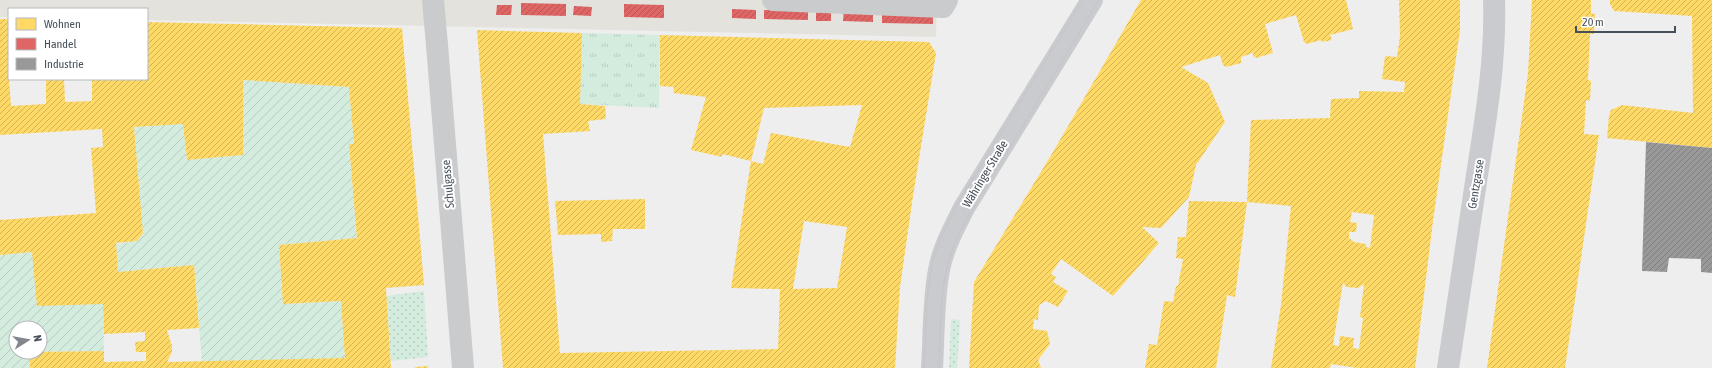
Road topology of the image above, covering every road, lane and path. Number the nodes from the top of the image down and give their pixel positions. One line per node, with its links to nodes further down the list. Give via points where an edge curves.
1 (433, 0): 6 (street, Schulgasse)
2 (786, 0): 3 (street, via 943,7)
3 (947, 0)
4 (1092, 0): 7 (main road, Währinger Straße, via 964,208 951,234 939,270)
5 (1494, 0): 8 (main road, Gentzgasse, via 1489,84)
6 (463, 368)
7 (932, 368)
8 (1448, 368)

